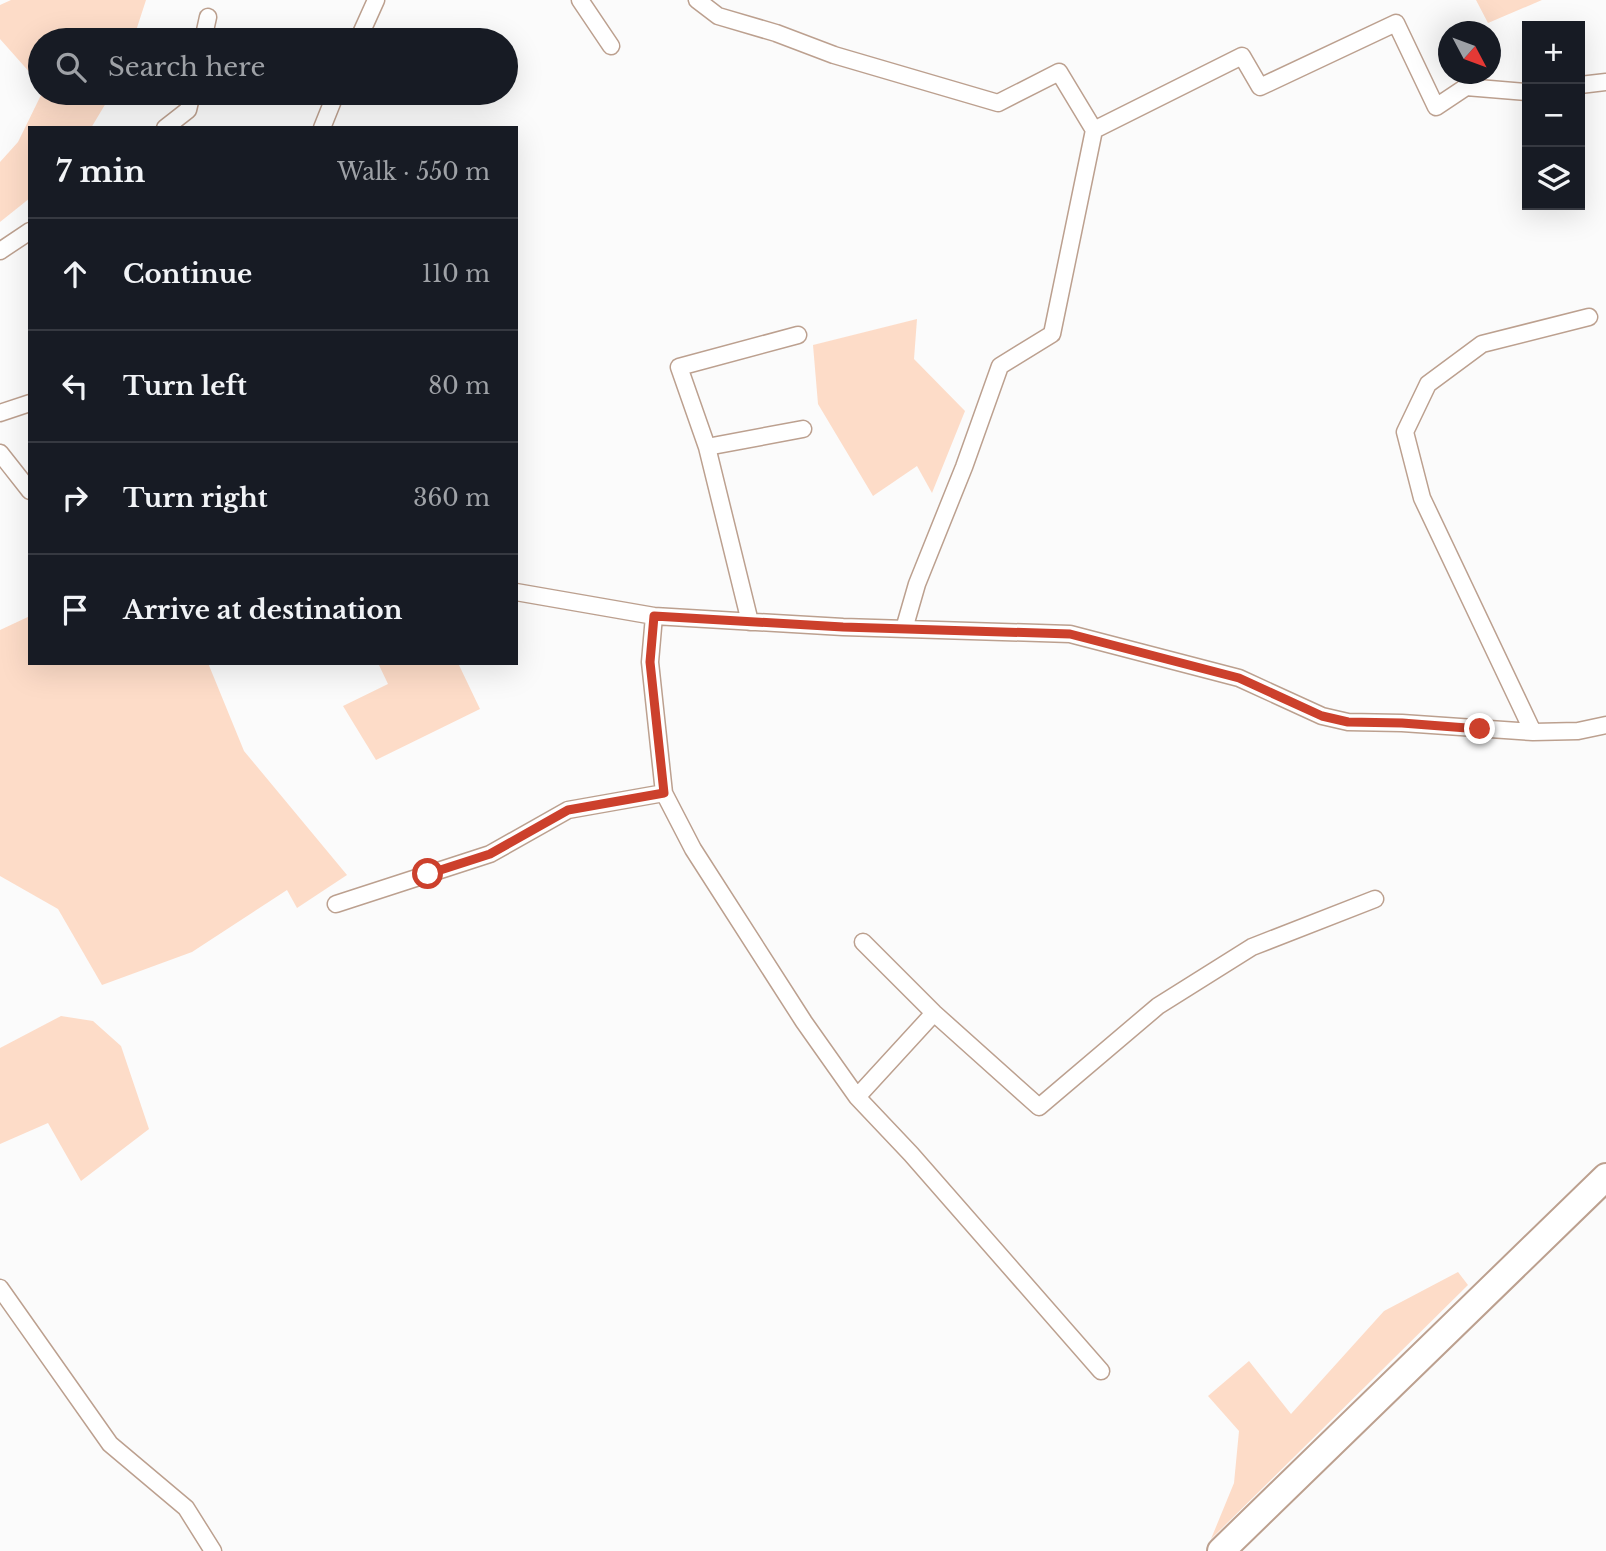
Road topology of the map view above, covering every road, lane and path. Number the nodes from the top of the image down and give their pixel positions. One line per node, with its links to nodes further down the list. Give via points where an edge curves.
1 (376, 0): 6 (street)
2 (580, 0): 7 (street)
3 (697, 0): 15 (street, via 718,16 998,103 1059,72)
4 (208, 17): 5 (street)
5 (206, 28)
6 (363, 28)
7 (611, 46)
8 (1606, 82): 9 (street)
9 (1585, 84)
10 (1522, 92): 15 (street, via 1466,87 1436,107 1396,23 1261,87 1242,55)
11 (189, 105): 13 (street)
12 (331, 105): 14 (street)
13 (168, 126)
14 (323, 126)
15 (1094, 130): 29 (street, via 1052,334 1000,366)
16 (28, 232): 17 (street)
17 (0, 251)
18 (1588, 317): 31 (street, via 1482,344 1429,384 1405,432 1422,498)
19 (798, 335): 23 (street, via 679,367)
20 (28, 404): 21 (street)
21 (0, 413)
22 (803, 429): 23 (street)
23 (706, 447): 28 (street)
24 (0, 453): 25 (street)
25 (28, 488)
26 (518, 592): 27 (street)
27 (654, 616): 28 (street); 32 (street, via 650,662)
28 (750, 622): 29 (street)
29 (904, 629): 31 (street, via 1070,634 1239,678 1322,716 1348,722)
30 (1606, 725): 31 (street)
31 (1533, 732)
32 (664, 793): 34 (street, via 568,810 490,854); 37 (street, via 693,849)
33 (1375, 899): 36 (street, via 1240,954 1158,1006 1039,1107)
34 (336, 904)
35 (863, 942): 36 (street)
36 (934, 1013): 37 (street)
37 (857, 1097): 41 (street)
38 (1606, 1177): 43 (main road)
39 (1606, 1200): 44 (main road)
40 (0, 1288): 42 (street, via 110,1444 186,1507)
41 (1101, 1371)
42 (213, 1551)
43 (1221, 1551)
44 (1246, 1551)

